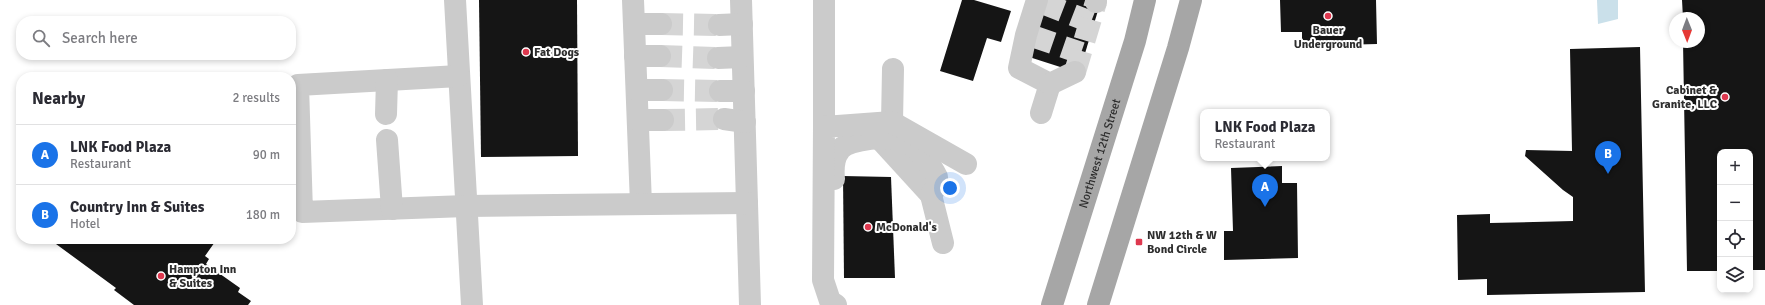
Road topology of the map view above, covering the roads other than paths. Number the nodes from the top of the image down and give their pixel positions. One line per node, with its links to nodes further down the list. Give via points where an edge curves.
1 (454, 0): 18 (lane)
2 (633, 0): 8 (lane)
3 (741, 0): 10 (lane)
4 (824, 0): 29 (lane)
5 (1145, 0): 41 (main road, Northwest 12th Street, via 1135,41)
6 (1191, 0): 42 (main road)
7 (1038, 1): 20 (lane, via 1019,68)
8 (634, 24): 9 (lane); 12 (lane)
9 (661, 24)
10 (742, 24): 11 (lane); 14 (lane)
11 (719, 25)
12 (636, 56): 13 (lane); 21 (lane)
13 (660, 56)
14 (742, 57): 15 (lane); 24 (lane)
15 (718, 58)
16 (893, 68): 30 (lane)
17 (1075, 72): 20 (lane)
18 (459, 76): 19 (lane); 35 (lane)
19 (387, 80): 26 (lane); 36 (lane, via 298,85 302,212)
20 (1050, 84): 25 (lane)
21 (637, 90): 22 (lane); 27 (lane)
22 (662, 90)
23 (720, 91): 24 (lane)
24 (744, 91): 33 (lane, via 734,121)
25 (1041, 113)
26 (386, 114)
27 (638, 120): 28 (lane); 34 (lane)
28 (663, 120)
29 (824, 127): 30 (lane); 38 (lane, via 823,280)
30 (885, 129): 32 (lane); 37 (lane, via 919,152 937,177 931,195); 38 (lane, via 841,148 836,155 833,166 836,265)
31 (387, 140): 36 (lane)
32 (966, 164)
33 (747, 203): 34 (lane); 40 (lane)
34 (642, 204): 35 (lane)
35 (466, 206): 36 (lane); 39 (lane)
36 (392, 209)
37 (943, 243)
38 (831, 296)
39 (472, 305)
40 (750, 305)
41 (1052, 305)
42 (1098, 305)

